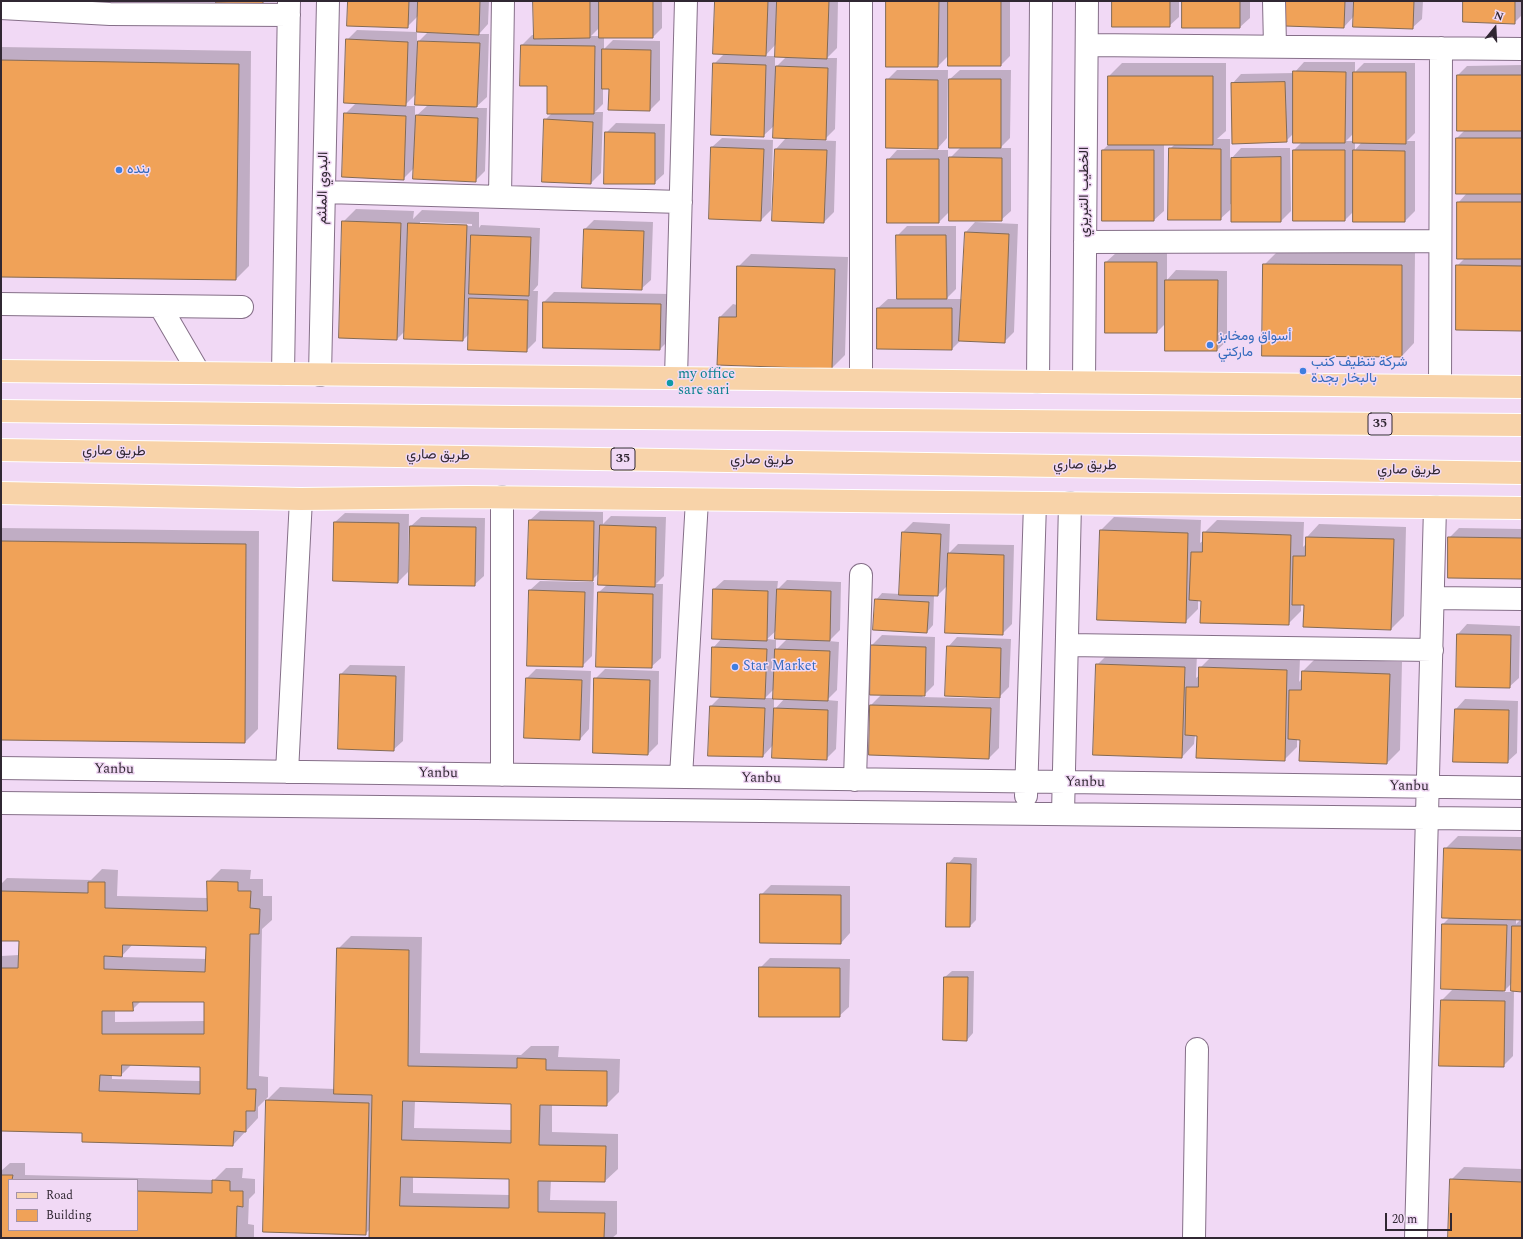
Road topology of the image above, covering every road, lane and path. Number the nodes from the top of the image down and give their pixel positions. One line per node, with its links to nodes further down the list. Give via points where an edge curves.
1 (328, 1): 15 (street, البدوي الملثم)
2 (503, 1): 16 (street)
3 (686, 1): 17 (street)
4 (861, 1): 28 (street)
5 (1041, 1): 29 (street)
6 (1087, 1): 11 (street, الخطيب التبريزي)
7 (1274, 1): 12 (street)
8 (1, 8): 9 (street)
9 (110, 8): 10 (street)
10 (289, 8): 25 (street)
11 (1087, 45): 12 (street); 19 (street, الخطيب التبريزي)
12 (1275, 46): 13 (street)
13 (1441, 48): 14 (street); 18 (street)
14 (1522, 49)
15 (324, 192): 16 (street); 26 (street, البدوي الملثم)
16 (500, 197): 17 (street)
17 (681, 202): 27 (street)
18 (1440, 241): 19 (street); 31 (street)
19 (1085, 242): 30 (street, الخطيب التبريزي)
20 (1, 304): 21 (street)
21 (160, 306): 22 (street); 24 (street)
22 (242, 307)
23 (1, 371): 24 (main road)
24 (199, 373): 25 (main road)
25 (283, 374): 26 (main road)
26 (320, 374): 27 (main road)
27 (676, 378): 28 (main road)
28 (861, 380): 29 (main road)
29 (1038, 382): 30 (main road)
30 (1084, 382): 31 (main road)
31 (1440, 386): 32 (main road)
32 (1522, 387)
33 (1, 411): 34 (main road, 35)
34 (1522, 425)
35 (1, 450): 36 (main road, طريق صاري / 35)
36 (1522, 473)
37 (1, 493): 39 (main road)
38 (502, 497): 39 (main road); 40 (main road); 52 (street)
39 (301, 499): 51 (street)
40 (697, 500): 41 (main road); 53 (street)
41 (1035, 503): 42 (main road); 55 (street)
42 (1070, 503): 43 (main road); 48 (street)
43 (1435, 507): 44 (main road); 46 (street)
44 (1522, 508)
45 (861, 575): 54 (street)
46 (1433, 598): 47 (street); 49 (street)
47 (1522, 599)
48 (1067, 645): 49 (street); 56 (street)
49 (1432, 650): 57 (street)
50 (1, 768): 51 (street, Yanbu)
51 (287, 772): 52 (street, Yanbu)
52 (502, 775): 53 (street, Yanbu)
53 (682, 778): 54 (street, Yanbu)
54 (855, 780): 55 (street, Yanbu)
55 (1027, 782): 56 (street, Yanbu); 60 (street)
56 (1064, 782): 57 (street, Yanbu); 61 (street)
57 (1428, 787): 58 (street, Yanbu); 62 (street)
58 (1522, 788)
59 (1, 803): 60 (street)
60 (1026, 814): 61 (street)
61 (1063, 814): 62 (street)
62 (1427, 818): 63 (street); 66 (street)
63 (1522, 819)
64 (1197, 1049): 65 (street)
65 (1194, 1238)
66 (1416, 1238)

